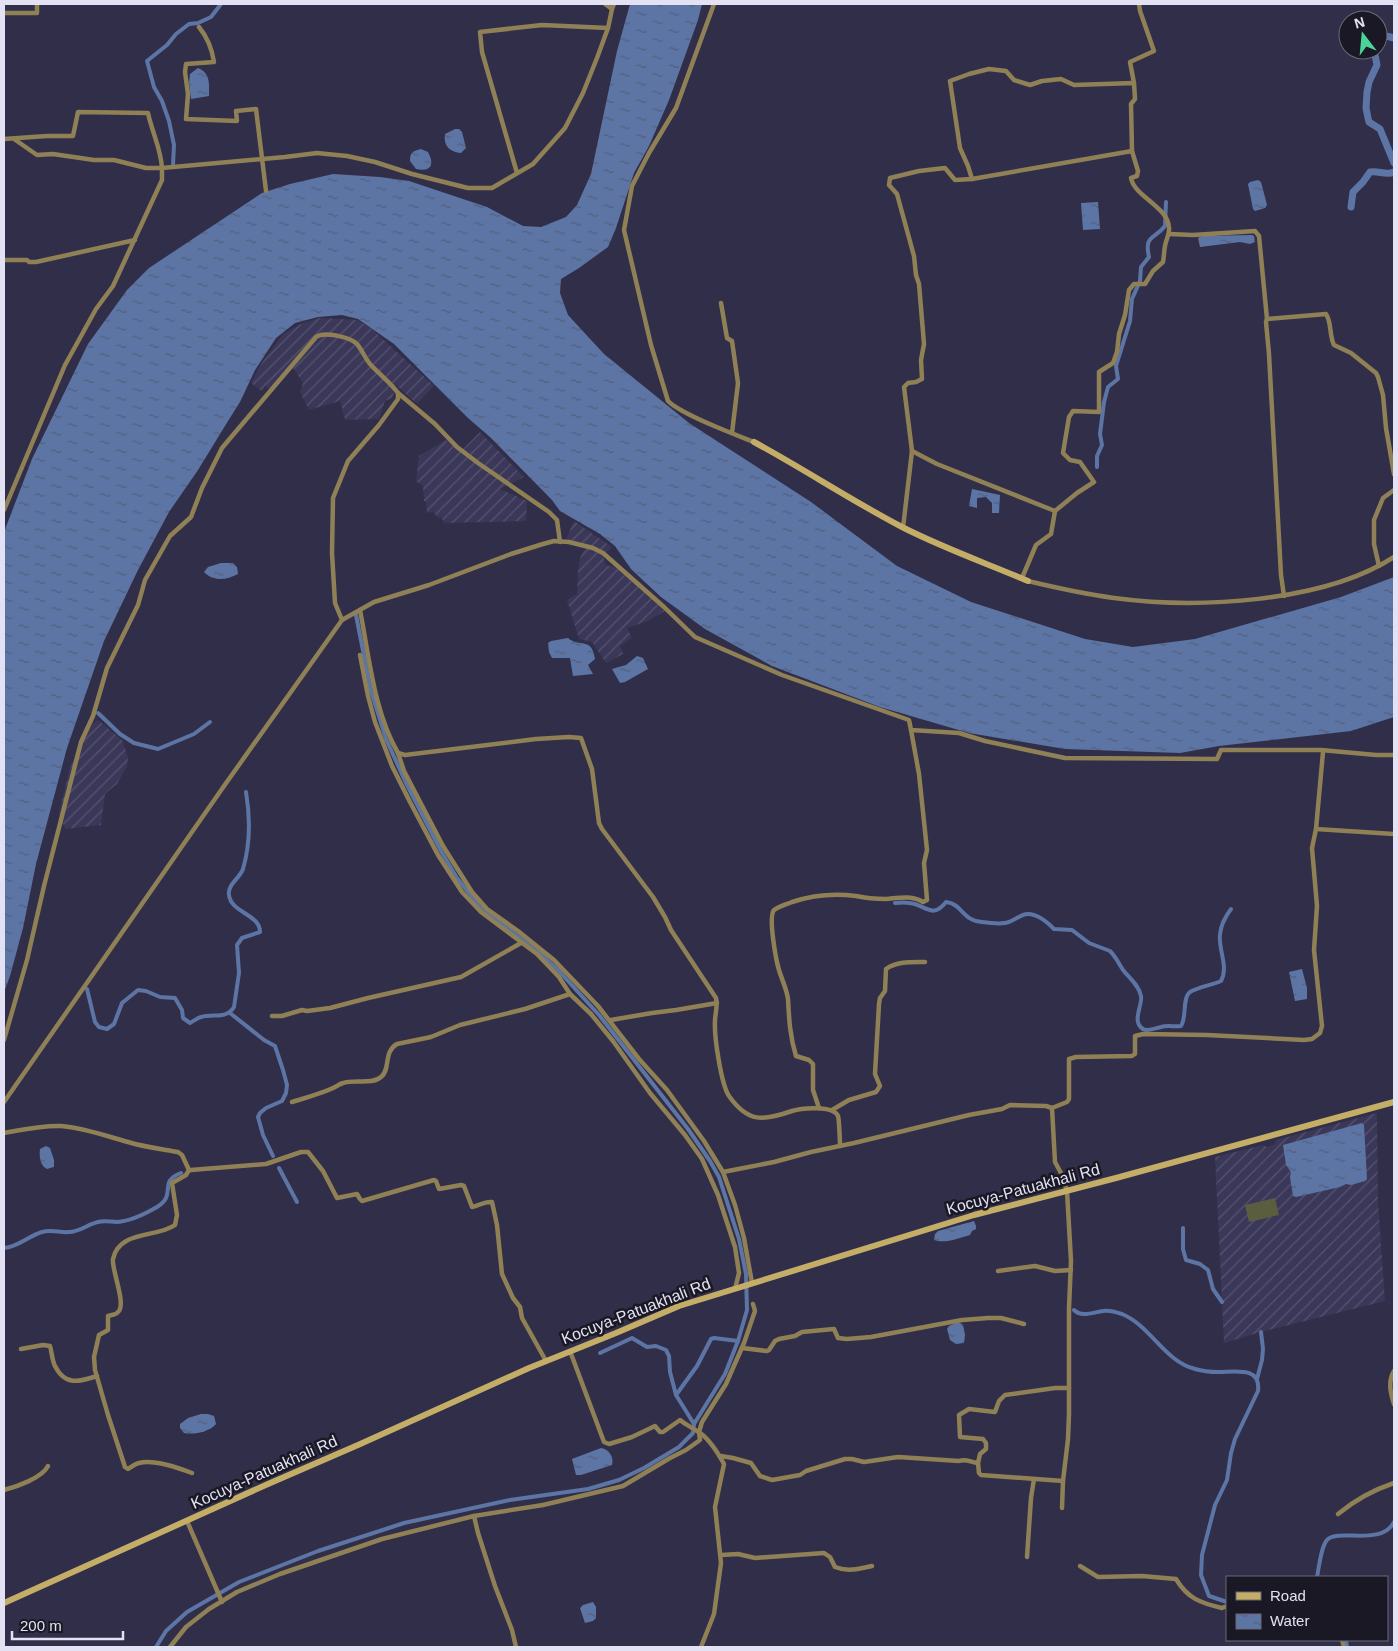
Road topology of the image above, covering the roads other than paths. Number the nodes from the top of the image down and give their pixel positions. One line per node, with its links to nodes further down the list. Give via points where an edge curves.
1 (37, 4): 7 (street, via 37,13)
2 (605, 4): 6 (street)
3 (614, 4): 6 (street)
4 (714, 4): 25 (street, via 676,108 632,186 624,230 651,345 668,400 673,406)
5 (1139, 4): 10 (street, via 1154,51 1130,62)
6 (612, 9): 9 (street)
7 (4, 13)
8 (199, 27): 14 (street, via 212,50 214,62 186,64 186,119 237,121 236,111 256,109)
9 (608, 28): 16 (street, via 566,128 532,164); 16 (street, via 542,25 480,32 482,52)
10 (1134, 83): 13 (street); 17 (street, via 1074,85 1061,78 1030,85 1014,80 1006,71 989,69 950,81 960,148)
11 (4, 139): 12 (street)
12 (14, 139): 15 (street, via 37,154 114,160 146,168); 15 (street, via 74,136 78,112 148,113)
13 (1132, 151): 17 (street); 19 (street, via 1138,171 1131,178 1132,183 1168,220)
14 (262, 160): 15 (street); 16 (street, via 317,152 338,154 468,188 492,188); 18 (street)
15 (162, 168): 20 (street, via 162,180)
16 (517, 173)
17 (972, 179): 27 (street, via 955,180 945,168 890,178 889,185 897,194 914,256 924,344 922,379 904,387)
18 (266, 191)
19 (1169, 234): 23 (street, via 1257,233); 31 (street, via 1163,262 1146,283 1133,285 1130,290 1113,363 1099,372 1099,412 1073,411 1069,417 1063,453 1070,460 1080,462 1094,482)
20 (135, 240): 21 (street, via 36,262); 30 (street, via 113,286 65,365)
21 (4, 260)
22 (721, 303): 25 (street, via 727,338 732,342 738,383)
23 (1267, 319): 28 (street, via 1326,314 1334,345 1376,373 1383,395); 37 (street)
24 (398, 393): 33 (street, via 457,447 550,512 557,520); 39 (street, via 398,399 379,425 348,461 333,498 334,595); 53 (street, via 369,363 357,344 349,339 320,334 222,448 191,517 170,536 152,566 138,605 107,668 74,766)
25 (732, 433): 26 (street)
26 (754, 442): 32 (main road)
27 (912, 451): 31 (street); 32 (street)
28 (1394, 474)
29 (1394, 490): 35 (street, via 1383,498 1374,518 1374,544)
30 (4, 510)
31 (1055, 511): 36 (street, via 1051,534 1036,545)
32 (903, 528): 36 (main road)
33 (560, 542): 38 (street, via 511,554 374,602); 41 (street, via 603,553 695,637 782,675 909,720)
34 (1394, 557): 35 (street)
35 (1379, 566): 37 (street, via 1329,585)
36 (1025, 580): 37 (street, via 1096,595 1171,602)
37 (1284, 596)
38 (360, 610): 39 (street); 43 (street, via 380,709)
39 (342, 620): 54 (street)
40 (360, 655): 47 (street, via 381,738 438,855 470,902)
41 (911, 730): 44 (street, via 959,733 1065,758 1217,759 1221,750 1321,750); 57 (street, via 927,850 924,863 927,900 831,894 800,899 774,910 772,914 778,968 788,999 792,1043 796,1056 813,1064 813,1090)
42 (1323, 752): 45 (street)
43 (398, 753): 50 (street, via 405,755 520,741 581,738 592,769 602,829 653,897); 52 (street, via 442,846 472,892 487,909 554,960)
44 (1394, 755)
45 (1316, 829): 46 (street); 58 (street, via 1312,848 1318,906 1314,950 1322,1014 1320,1033 1304,1040 1207,1035 1135,1036 1135,1054 1132,1056 1069,1059 1069,1099)
46 (1394, 834)
47 (521, 943): 49 (street, via 546,962); 51 (street, via 461,977 330,1008)
48 (925, 962): 59 (street, via 897,964 886,969 875,1044 875,1074 880,1086 876,1092 849,1100)
49 (570, 994): 55 (street, via 397,1044 387,1055 379,1078 342,1083); 68 (street, via 613,1040 702,1160 718,1194 735,1247 739,1273)
50 (717, 1003): 52 (street); 57 (street, via 716,1036 723,1080 728,1094 742,1111 765,1119 793,1110)
51 (272, 1016)
52 (611, 1020): 63 (street, via 697,1129)
53 (4, 1040)
54 (4, 1102)
55 (292, 1102)
56 (1394, 1102): 64 (main road, Kocuya-Patuakhali Rd)
57 (819, 1108): 59 (street)
58 (1052, 1108): 61 (street, via 1010,1105); 64 (street, via 1054,1162)
59 (832, 1110): 61 (street, via 838,1114)
60 (4, 1134): 62 (street, via 61,1126 84,1130 178,1152)
61 (840, 1146): 63 (street)
62 (189, 1170): 74 (street, via 266,1164 308,1152 323,1171 337,1198 357,1194 362,1201 434,1180 439,1189 461,1184 472,1207 492,1202 502,1274); 76 (street, via 172,1183 177,1216 175,1224 168,1230 124,1242 114,1256 120,1309 108,1316 108,1330 98,1338 94,1357)
63 (723, 1172): 67 (street, via 738,1216)
64 (1067, 1191): 65 (street); 67 (main road, Kocuya-Patuakhali Rd, via 974,1215)
65 (1071, 1270): 66 (street, via 1055,1271 1036,1266); 77 (street)
66 (998, 1271)
67 (751, 1284): 68 (main road, Kocuya-Patuakhali Rd)
68 (737, 1288): 73 (main road, Kocuya-Patuakhali Rd, via 679,1306)
69 (753, 1304): 71 (street, via 754,1315)
70 (1024, 1324): 71 (street, via 1001,1318 962,1320 847,1339 838,1338 834,1329 824,1329 780,1338 767,1351)
71 (742, 1348): 79 (street, via 726,1384)
72 (21, 1350): 76 (street, via 50,1346 56,1369 73,1382)
73 (570, 1351): 74 (main road, Kocuya-Patuakhali Rd); 79 (street, via 606,1443 632,1437 655,1426 663,1432 680,1420)
74 (546, 1361): 91 (main road, Kocuya-Patuakhali Rd)
75 (1394, 1371): 78 (street, via 1390,1382)
76 (97, 1376): 83 (street, via 126,1468 146,1462)
77 (1069, 1388): 81 (street, via 1005,1395 995,1412 969,1409 959,1415 960,1436 983,1438 986,1443); 85 (street)
78 (1394, 1404)
79 (697, 1431): 90 (street, via 700,1440 693,1446 623,1486 543,1505); 92 (street, via 724,1464 715,1507)
80 (721, 1456): 81 (street, via 751,1463 760,1476 772,1480 800,1475 845,1459 864,1462 906,1458 965,1459)
81 (978, 1463): 84 (street, via 981,1475)
82 (48, 1466): 87 (street, via 42,1474)
83 (192, 1473)
84 (1034, 1479): 85 (street); 93 (street)
85 (1063, 1481): 88 (street)
86 (1394, 1483): 89 (street, via 1366,1494)
87 (4, 1490)
88 (1062, 1508)
89 (1338, 1514)
90 (474, 1516): 96 (street, via 382,1539 259,1582); 100 (street)
91 (187, 1521): 96 (street); 97 (main road, Kocuya-Patuakhali Rd)
92 (721, 1555): 94 (street, via 755,1558 824,1553 840,1569); 101 (street, via 714,1614)
93 (1027, 1557)
94 (872, 1566)
95 (1080, 1566): 98 (street, via 1098,1577 1176,1579 1181,1588 1199,1602)
96 (221, 1600): 99 (street, via 197,1618)
97 (4, 1603)
98 (1226, 1606)
99 (170, 1647)
100 (516, 1647)
101 (702, 1647)

